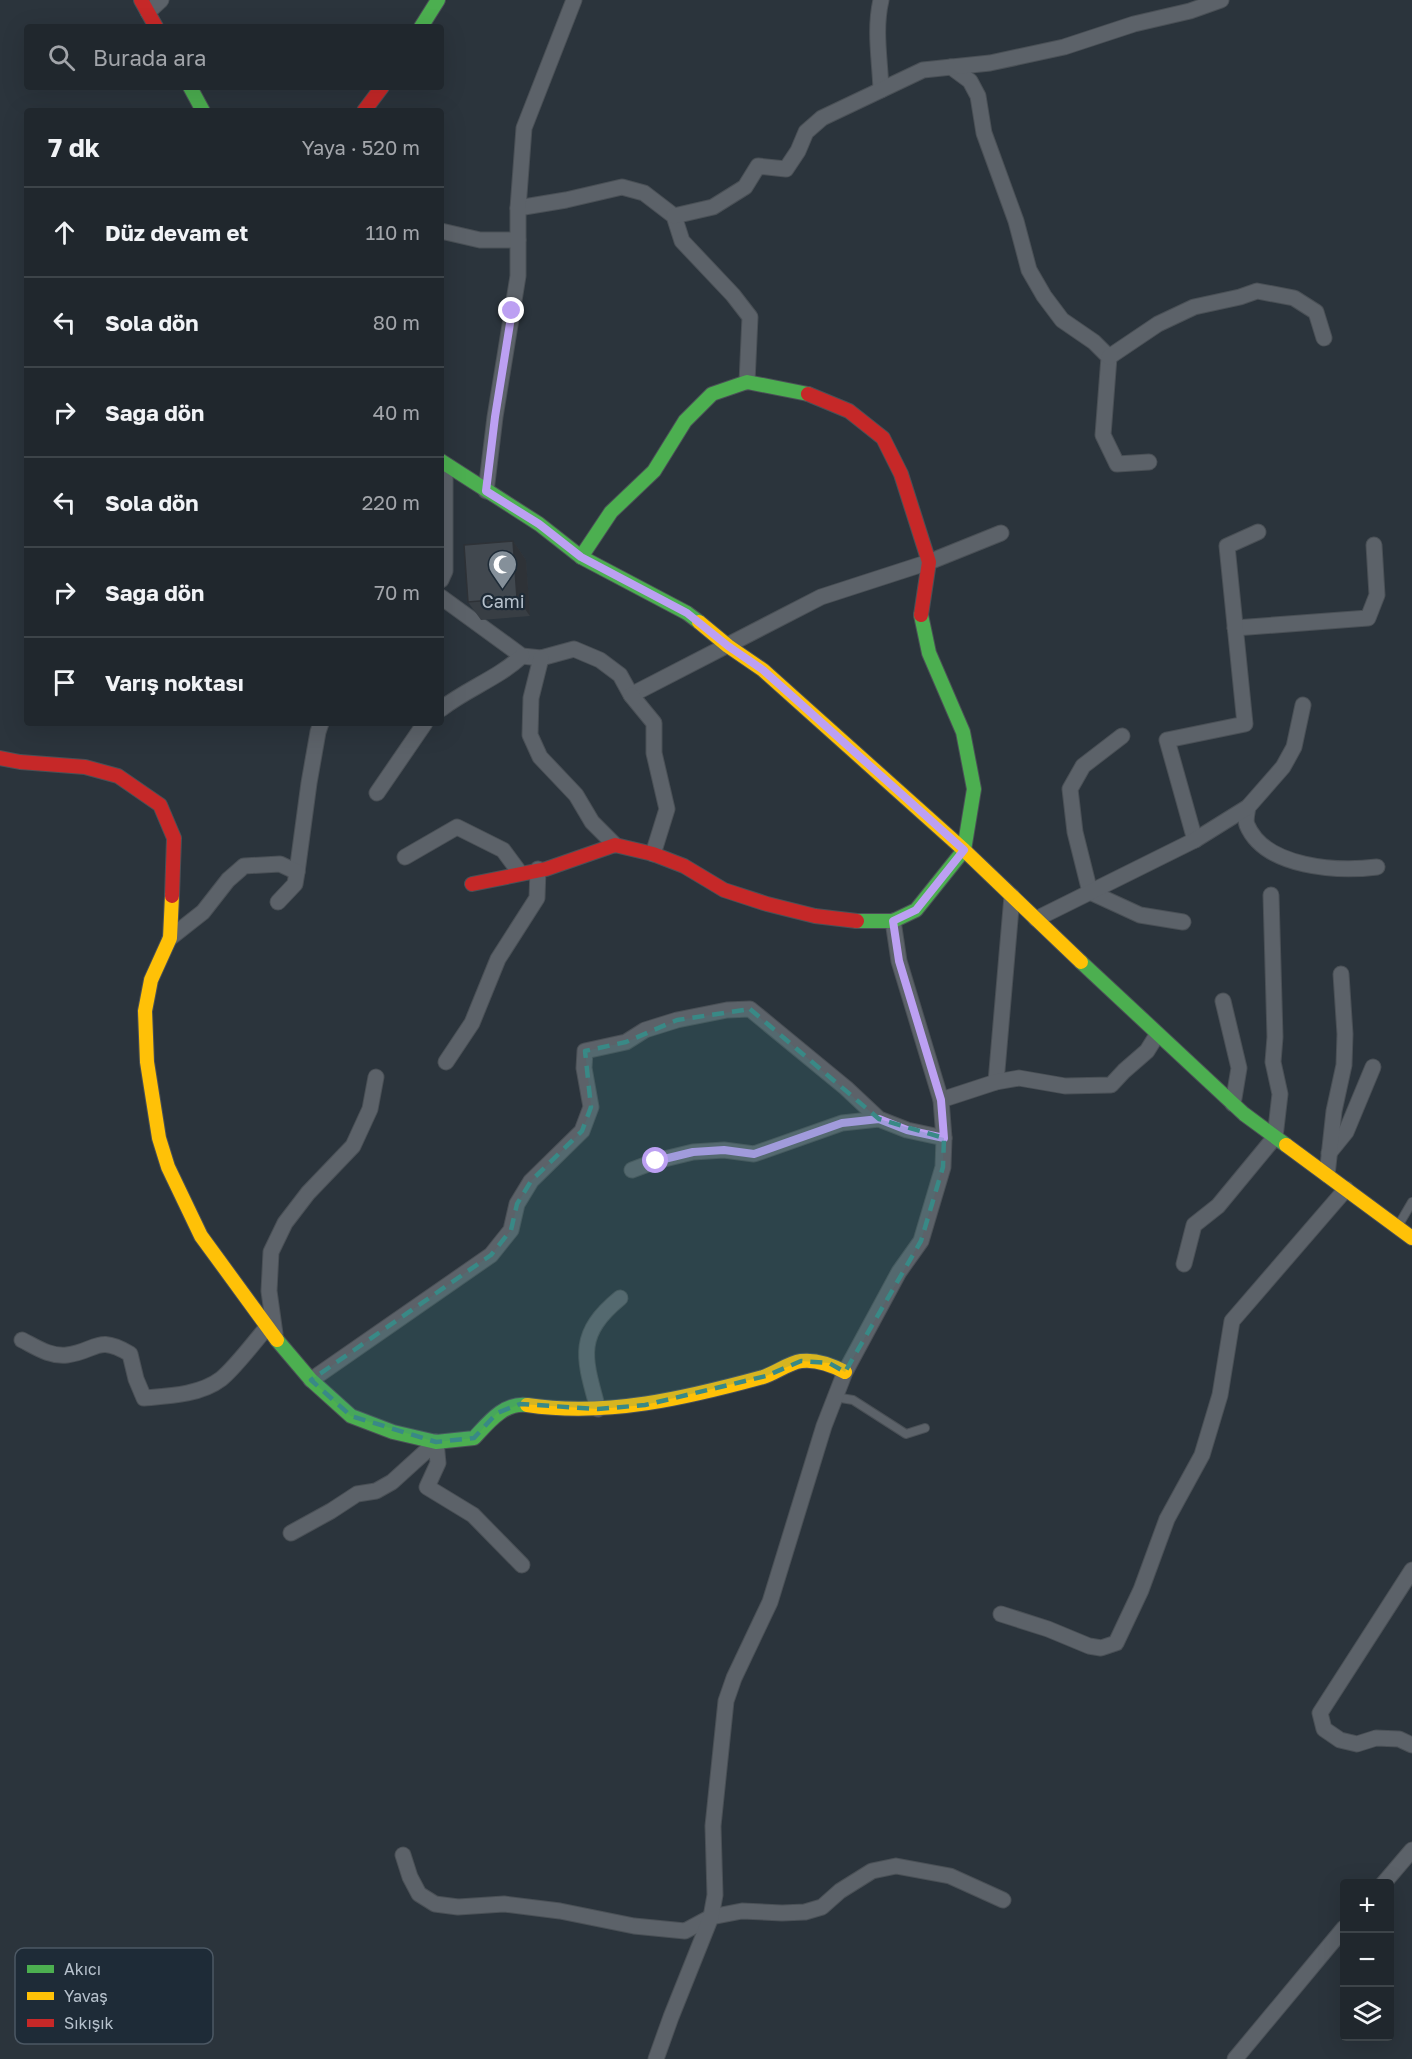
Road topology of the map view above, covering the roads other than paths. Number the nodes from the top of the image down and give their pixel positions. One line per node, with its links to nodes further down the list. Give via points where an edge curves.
1 (161, 0): 6 (street)
2 (438, 0): 8 (street)
3 (574, 0): 15 (street, via 524,128)
4 (881, 0): 12 (street, via 876,37)
5 (1221, 0): 9 (street, via 1064,48)
6 (144, 6): 7 (street)
7 (154, 24)
8 (424, 24)
9 (951, 67): 12 (street, via 923,70); 20 (street, via 970,81 978,96 984,133 1029,270 1062,320)
10 (191, 90): 13 (street)
11 (380, 90): 14 (street)
12 (881, 90): 16 (street, via 822,118 806,132 786,169 758,166 745,187 713,207)
13 (196, 108)
14 (366, 108)
15 (518, 208): 16 (street, via 621,187 644,193); 18 (street)
16 (674, 216): 21 (street, via 682,241 750,316)
17 (444, 232): 18 (street, via 480,240)
18 (518, 240): 24 (street, via 518,276)
19 (1324, 338): 20 (street, via 1316,312 1294,298 1257,291 1194,307 1158,324)
20 (1109, 357): 22 (street, via 1103,435 1118,464)
21 (747, 382): 29 (street, via 712,394 685,421 654,471 611,513); 30 (street, via 804,392 849,411 883,438 901,474)
22 (1149, 462)
23 (444, 464): 24 (street)
24 (486, 491): 29 (street, via 539,524)
25 (444, 517): 31 (street)
26 (1258, 532): 33 (street, via 1227,546)
27 (1001, 533): 30 (street)
28 (1374, 545): 33 (street, via 1377,595 1368,618)
29 (581, 557): 34 (street, via 687,613)
30 (929, 562): 34 (street, via 821,597); 48 (street, via 921,619 929,653 963,732 974,789)
31 (444, 573)
32 (444, 599): 35 (street)
33 (1235, 628): 46 (street, via 1245,724 1167,740)
34 (728, 646): 37 (street); 48 (street, via 763,670)
35 (522, 656): 36 (street); 39 (street, via 506,671)
36 (541, 658): 37 (street, via 574,649 600,660 620,675); 47 (street, via 531,698 530,735 540,757)
37 (631, 695): 49 (street, via 654,723 654,753 667,809)
38 (1302, 705): 45 (street, via 1294,747 1283,767)
39 (444, 707)
40 (320, 726): 53 (street)
41 (424, 726): 44 (street)
42 (1122, 736): 56 (street, via 1083,766 1070,789 1074,832)
43 (0, 758): 63 (street, via 85,767 118,776 160,804 174,838)
44 (377, 793)
45 (1248, 807): 46 (street); 51 (street, via 1246,824 1268,850 1293,861 1319,866 1353,870)
46 (1195, 840): 56 (street)
47 (615, 845): 49 (street); 52 (street)
48 (964, 850): 57 (street); 61 (street, via 916,910)
49 (653, 854): 61 (street, via 684,866 724,890 767,904 815,916)
50 (405, 856): 54 (street, via 457,828 503,850)
51 (1377, 867)
52 (538, 869): 54 (street); 67 (street, via 537,898 498,959 472,1023)
53 (297, 872): 59 (street, via 295,884); 63 (street, via 280,864 244,866 203,912)
54 (520, 873): 55 (street)
55 (472, 884)
56 (1090, 892): 60 (street); 62 (street, via 1140,915)
57 (1012, 896): 60 (street); 70 (street)
58 (1271, 896): 74 (street, via 1273,1062 1280,1094)
59 (278, 902)
60 (1036, 919): 66 (street)
61 (893, 921): 71 (street, via 899,961)
62 (1182, 922)
63 (170, 938): 85 (street, via 151,980 145,1011 147,1062 159,1138 168,1167 201,1236)
64 (1341, 974): 76 (street, via 1346,1034 1344,1065)
65 (1223, 1001): 72 (street, via 1239,1068)
66 (1157, 1035): 70 (street, via 1147,1051 1112,1085 1065,1086 1019,1078); 72 (street)
67 (446, 1062)
68 (1373, 1067): 76 (street, via 1346,1132)
69 (376, 1077): 85 (street, via 370,1109 353,1146 285,1223 272,1252)
70 (996, 1082): 71 (street)
71 (941, 1100): 75 (street)
72 (1233, 1104): 74 (street)
73 (879, 1119): 75 (street); 77 (street, via 842,1123 754,1154 724,1150 693,1152); 88 (street, via 750,1009 677,1020 645,1030 626,1042 585,1052 591,1107 582,1131 531,1181 517,1203 512,1230 491,1255)
74 (1275, 1137): 78 (street); 83 (street, via 1218,1206 1194,1225)
75 (944, 1138): 87 (street, via 943,1167 921,1241)
76 (1329, 1153): 78 (street)
77 (632, 1170)
78 (1327, 1175): 79 (street)
79 (1346, 1189): 81 (street); 96 (street, via 1232,1321 1220,1395 1202,1455 1167,1520 1142,1590 1116,1643 1101,1648 1089,1646)
80 (1412, 1202): 81 (lane)
81 (1397, 1227): 82 (street)
82 (1412, 1238)
83 (1184, 1264)
84 (620, 1298): 90 (street, via 591,1330 586,1350)
85 (271, 1332): 86 (street, via 220,1379 204,1388 144,1398 130,1354 115,1345 97,1345 67,1355 49,1354); 88 (street)
86 (22, 1340)
87 (845, 1372): 89 (street); 90 (street, via 829,1363 801,1361 766,1376 699,1393 645,1405)
88 (311, 1380): 92 (street, via 351,1416 393,1432)
89 (835, 1397): 91 (lane, via 853,1400 906,1434); 102 (street, via 770,1602 726,1701 713,1826 715,1895)
90 (598, 1409): 92 (street, via 520,1404 497,1413 474,1438)
91 (925, 1428)
92 (436, 1442): 93 (street, via 392,1482 376,1491 357,1494); 94 (street, via 438,1463 427,1487 473,1515)
93 (291, 1533)
94 (522, 1566)
95 (1412, 1570): 97 (street, via 1320,1713 1324,1729 1340,1740 1357,1744 1376,1738 1399,1739)
96 (1001, 1614)
97 (1412, 1746)
98 (1412, 1850): 100 (street)
99 (403, 1855): 102 (street, via 419,1894 435,1904 504,1904 685,1931)
100 (1387, 1879)
101 (1003, 1900): 102 (street, via 950,1876 896,1866 872,1871 822,1906 805,1912 742,1911)
102 (711, 1917): 104 (street)
103 (1340, 1933): 105 (street)
104 (656, 2059)
105 (1235, 2059)

